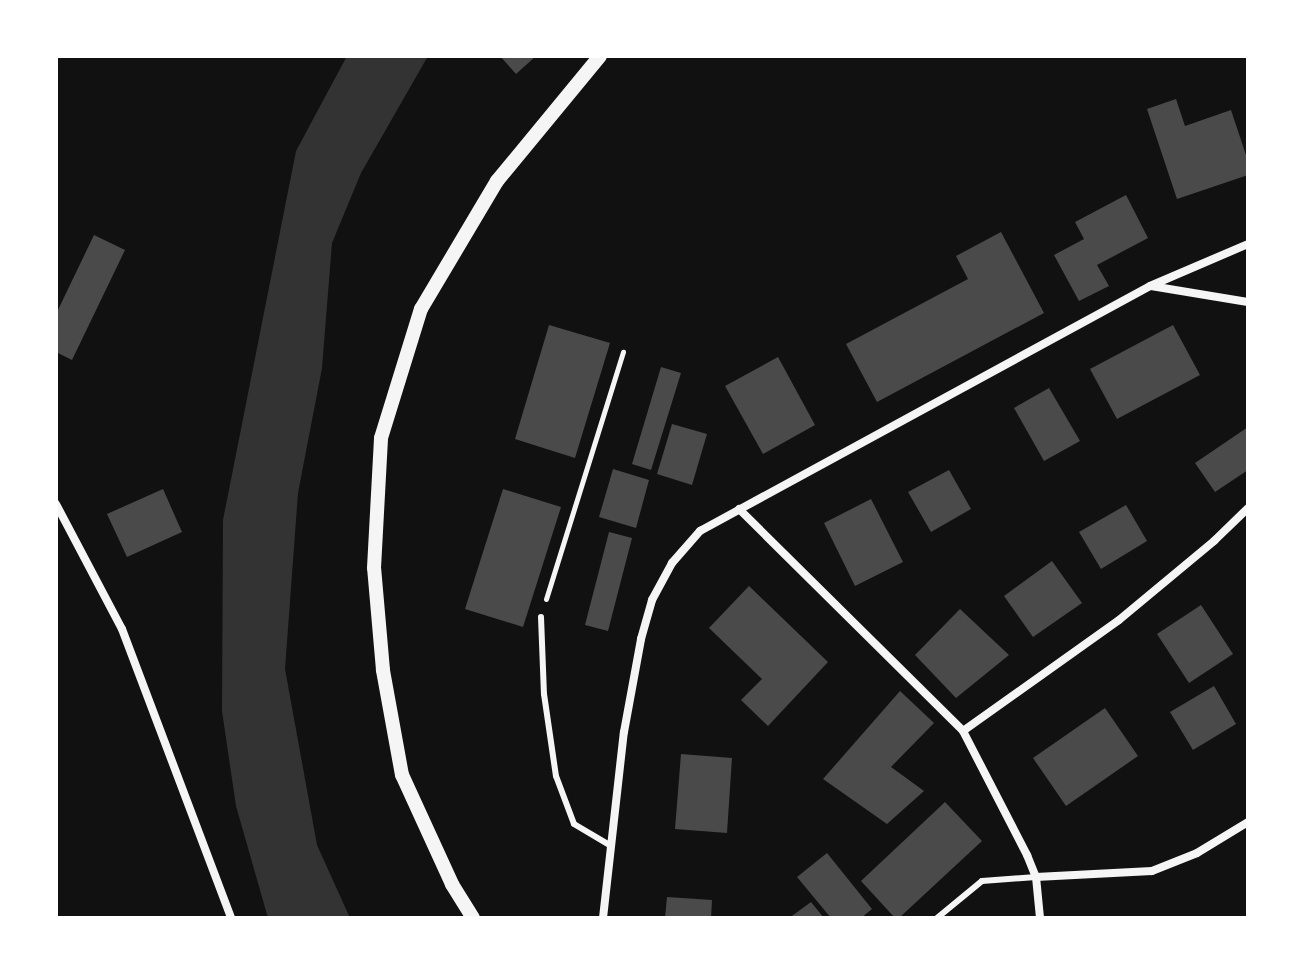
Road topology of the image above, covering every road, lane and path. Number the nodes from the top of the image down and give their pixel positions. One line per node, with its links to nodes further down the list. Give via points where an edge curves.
1 (600, 56): 15 (street, via 497,181 421,309 381,438 374,568 383,670 402,775)
2 (1248, 244): 3 (street)
3 (1150, 286): 4 (street); 8 (street)
4 (1248, 302)
5 (623, 352): 9 (path)
6 (56, 504): 14 (street, via 122,629)
7 (1248, 508): 10 (street, via 1119,620)
8 (739, 509): 10 (street); 12 (street, via 700,531 672,563 652,600 624,732)
9 (541, 617): 12 (lane, via 544,694 556,776 574,824)
10 (963, 731): 13 (street)
11 (1248, 822): 13 (street, via 1197,853 1152,871)
12 (611, 846): 16 (street)
13 (1036, 877): 17 (lane, via 982,881); 18 (street)
14 (231, 918)
15 (473, 918)
16 (603, 918)
17 (937, 918)
18 (1040, 918)

